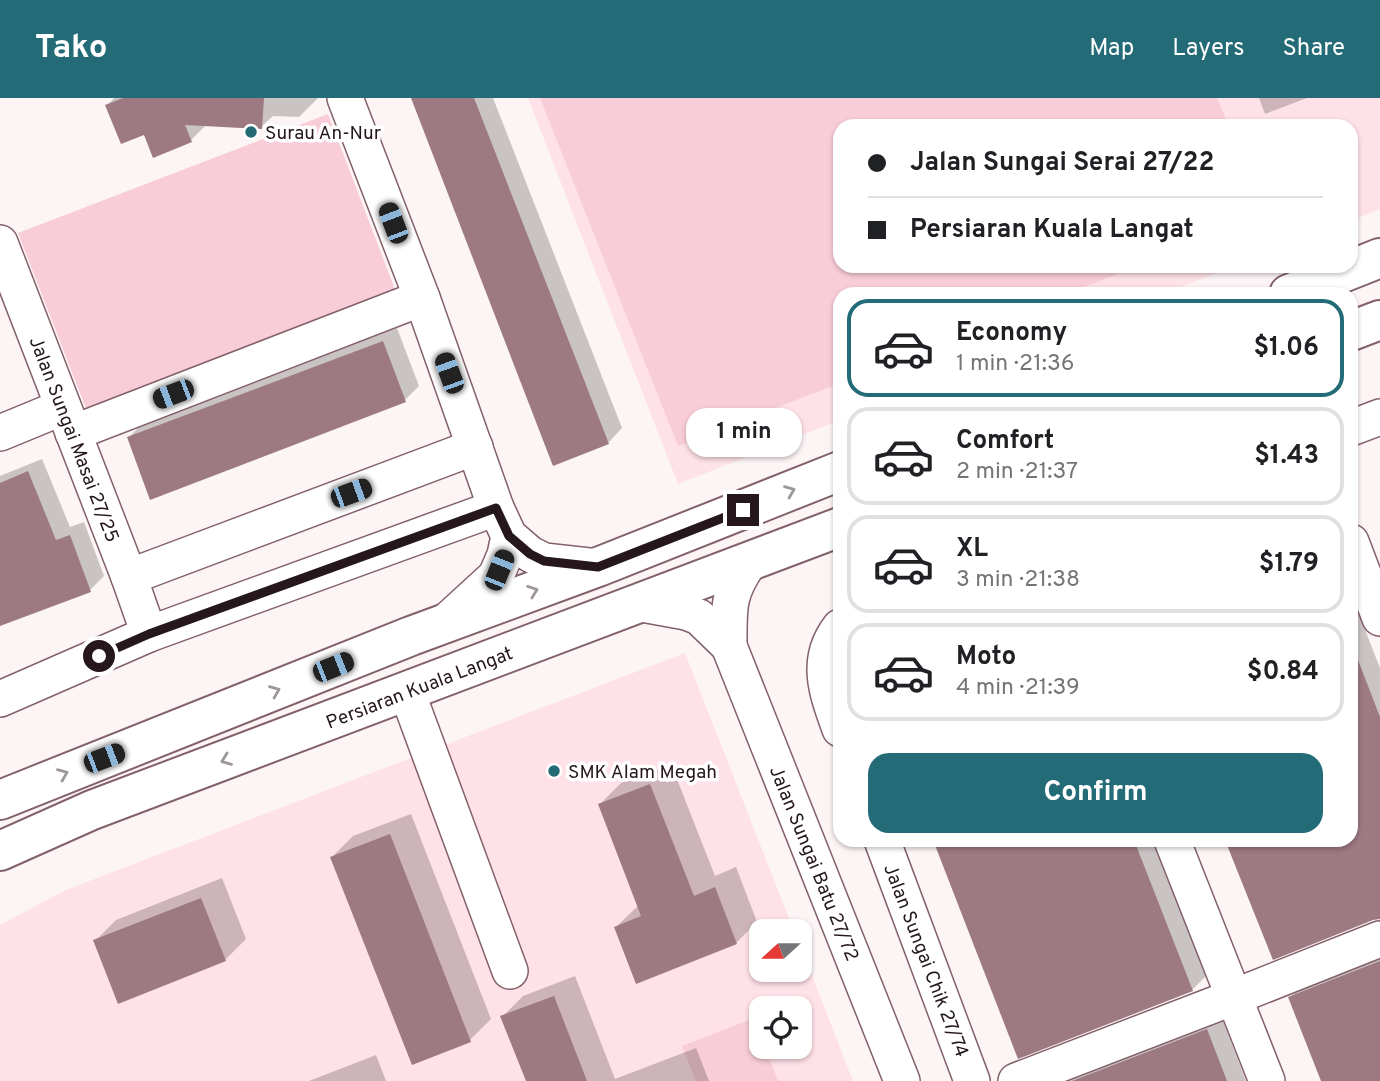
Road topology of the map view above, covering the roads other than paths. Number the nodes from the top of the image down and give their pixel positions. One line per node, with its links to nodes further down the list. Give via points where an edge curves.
1 (345, 98): 7 (street)
2 (0, 243): 11 (street, Jalan Sungai Masai 27/25)
3 (1380, 258): 4 (main road)
4 (1358, 267)
5 (1342, 273): 6 (main road)
6 (1307, 287)
7 (422, 298): 11 (street); 14 (street)
8 (1380, 320): 9 (main road)
9 (1358, 328)
10 (1380, 417): 12 (street)
11 (68, 420): 13 (street); 21 (street, Jalan Sungai Masai 27/25)
12 (1358, 425)
13 (0, 433)
14 (475, 447): 16 (street); 21 (street)
15 (833, 474): 20 (main road, one-way to 15)
16 (503, 522): 20 (street, via 530,554 544,561); 24 (street, via 505,555 496,576); 25 (street)
17 (833, 530): 19 (main road, Persiaran Kuala Langat)
18 (1358, 560): 23 (street)
19 (748, 563): 22 (main road, Persiaran Kuala Langat); 27 (street, via 732,590)
20 (598, 567): 24 (main road, one-way to 20)
21 (129, 577): 25 (street, Jalan Sungai Masai 27/25)
22 (642, 604): 27 (street, via 699,617); 28 (main road, Persiaran Kuala Langat)
23 (1380, 618)
24 (442, 625): 31 (main road, one-way to 24)
25 (149, 634): 29 (street)
26 (833, 636): 30 (street, via 824,664)
27 (729, 646): 38 (street, Jalan Sungai Batu 27/72)
28 (407, 692): 34 (main road, Persiaran Kuala Langat, one-way to 34, via 92,810); 36 (street)
29 (0, 699)
30 (833, 711)
31 (0, 800)
32 (885, 847): 39 (street, Jalan Sungai Chik 27/74)
33 (1175, 847): 37 (street)
34 (0, 851)
35 (1380, 939): 37 (street)
36 (510, 971)
37 (1234, 998): 40 (street); 41 (street)
38 (902, 1081)
39 (972, 1081)
40 (1016, 1081)
41 (1267, 1081)

